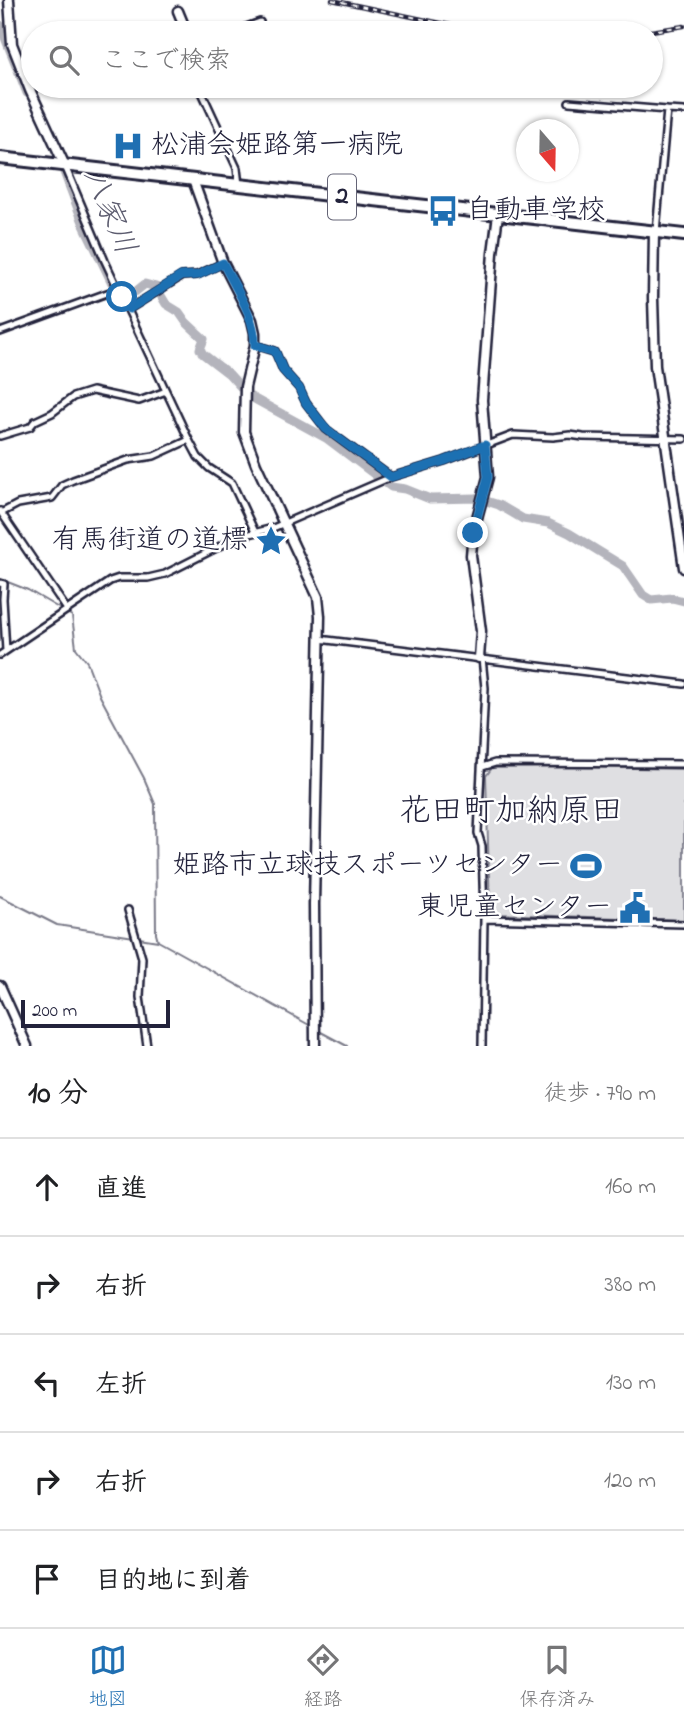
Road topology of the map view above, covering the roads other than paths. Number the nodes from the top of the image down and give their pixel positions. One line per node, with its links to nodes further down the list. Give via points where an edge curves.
1 (9, 0): 4 (street, via 12,44)
2 (178, 11): 3 (street)
3 (182, 21)
4 (21, 68)
5 (35, 98): 11 (street)
6 (204, 98): 13 (street, via 237,168)
7 (569, 102): 8 (street)
8 (667, 110): 9 (street); 15 (street)
9 (684, 111)
10 (0, 158): 11 (highway, 2)
11 (65, 166): 12 (highway, 2); 18 (street)
12 (193, 180): 13 (highway, 2); 17 (street)
13 (239, 185): 14 (highway, 2)
14 (499, 214): 15 (highway, 2); 27 (street, via 482,400)
15 (655, 231): 16 (highway, 2); 26 (street, via 655,366)
16 (684, 235)
17 (223, 263): 19 (street, via 198,275 181,276); 21 (street, via 252,320)
18 (118, 289): 19 (street); 20 (street)
19 (129, 309): 22 (street)
20 (0, 332)
21 (255, 345): 28 (street, via 275,351 283,370 326,429); 30 (street, via 245,387 244,432)
22 (166, 391): 23 (street, via 139,401 92,391 73,397 30,427); 24 (street)
23 (0, 436)
24 (189, 439): 29 (street, via 154,456 128,460 73,480 52,498); 31 (street, via 198,457 232,483)
25 (684, 439): 26 (street)
26 (666, 440): 27 (street, via 513,435); 32 (street)
27 (485, 445): 28 (street); 38 (street, via 488,477 471,555)
28 (391, 477): 30 (street)
29 (1, 512): 34 (street)
30 (284, 523): 31 (street); 36 (street, via 318,597)
31 (255, 532): 34 (street, via 165,573 110,581)
32 (684, 568)
33 (0, 583): 35 (street, via 4,584)
34 (66, 608): 37 (street)
35 (2, 636): 37 (street)
36 (319, 639): 38 (street); 48 (street)
37 (3, 653)
38 (481, 658): 39 (street); 41 (street, via 485,688)
39 (684, 684)
40 (684, 764): 41 (street, via 495,763)
41 (482, 767): 43 (street, via 478,833)
42 (128, 910): 47 (street, via 142,958 140,997)
43 (484, 919): 44 (street); 49 (street)
44 (684, 924)
45 (0, 986): 46 (street)
46 (27, 1046)
47 (147, 1046)
48 (314, 1046)
49 (482, 1046)

